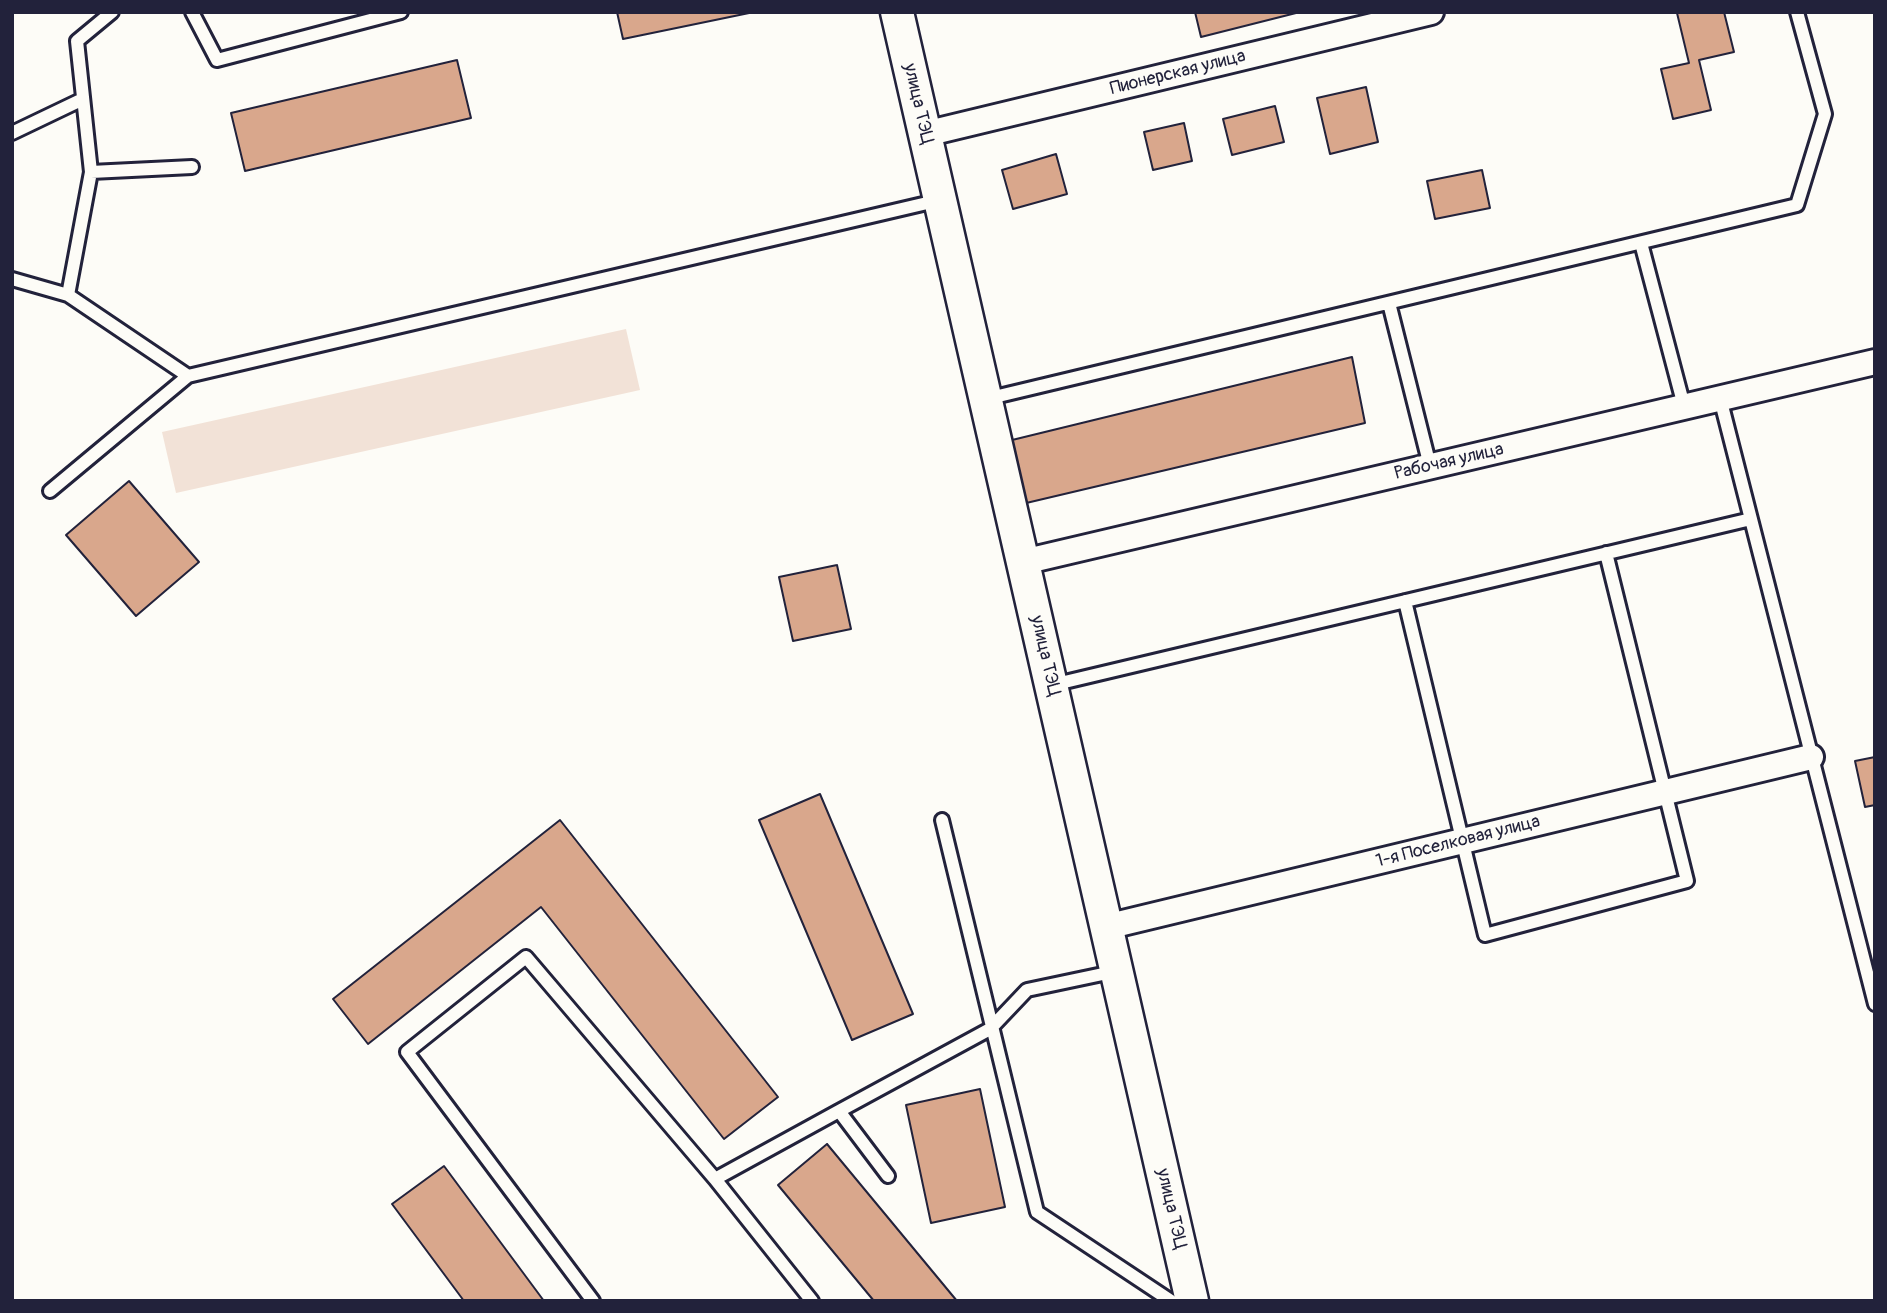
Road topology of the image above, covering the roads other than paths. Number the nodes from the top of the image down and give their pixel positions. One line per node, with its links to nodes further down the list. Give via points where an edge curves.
1 (111, 12): 8 (lane, via 78,41)
2 (192, 12): 3 (lane, via 217,60)
3 (401, 12)
4 (897, 12): 10 (street, улица ТЭЦ)
5 (1431, 12): 7 (street, Пионерская улица)
6 (1797, 12): 14 (lane, via 1825,114 1797,205)
7 (1400, 16): 10 (street, Пионерская улица)
8 (83, 99): 9 (lane); 12 (lane)
9 (12, 133)
10 (925, 134): 13 (street, улица ТЭЦ)
11 (192, 167): 12 (lane)
12 (91, 172): 16 (lane)
13 (940, 200): 19 (lane); 21 (street, улица ТЭЦ)
14 (1641, 243): 17 (lane); 22 (lane)
15 (12, 279): 16 (lane)
16 (68, 295): 19 (lane)
17 (1389, 303): 21 (lane); 23 (lane)
18 (1875, 362): 20 (street, Рабочая улица)
19 (188, 376): 24 (lane)
20 (1720, 398): 22 (street, Рабочая улица); 25 (lane)
21 (986, 399): 27 (street, улица ТЭЦ)
22 (1684, 407): 23 (street, Рабочая улица)
23 (1430, 466): 27 (street, Рабочая улица)
24 (50, 491)
25 (1751, 519): 26 (lane); 30 (lane)
26 (1606, 553): 28 (lane); 31 (lane)
27 (1023, 562): 29 (street, улица ТЭЦ)
28 (1405, 601): 29 (lane); 33 (lane)
29 (1051, 685): 34 (street, улица ТЭЦ)
30 (1811, 757): 31 (street, 1-я Поселковая улица); 36 (lane)
31 (1664, 793): 33 (street, 1-я Поселковая улица); 33 (lane, via 1687,881 1485,935)
32 (942, 820): 37 (lane)
33 (1462, 842): 34 (street, 1-я Поселковая улица)
34 (1106, 927): 35 (street, улица ТЭЦ)
35 (1117, 971): 37 (lane, via 1027,990); 44 (street, улица ТЭЦ)
36 (1875, 1004)
37 (990, 1030): 38 (lane); 43 (lane, via 1037,1212)
38 (839, 1111): 39 (lane); 40 (lane)
39 (888, 1176)
40 (715, 1179): 41 (lane, via 526,957 407,1052); 42 (lane)
41 (593, 1301)
42 (812, 1301)
43 (1171, 1301)
44 (1192, 1301)

